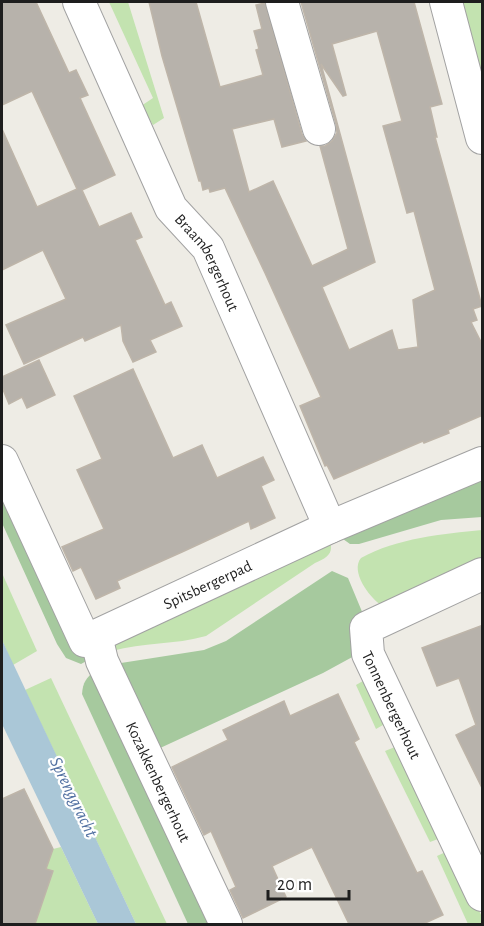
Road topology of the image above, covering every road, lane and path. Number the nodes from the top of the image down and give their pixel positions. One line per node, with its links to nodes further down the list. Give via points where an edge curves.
1 (79, 2): 8 (street, Braambergerhout, via 171,208 208,248)
2 (282, 2): 4 (street)
3 (446, 2): 5 (street)
4 (318, 129)
5 (483, 138)
6 (2, 461): 10 (street, Kozakkenbergerhout)
7 (483, 463): 8 (street, Spitsbergerpad)
8 (330, 527): 10 (street, Spitsbergerpad)
9 (483, 574): 11 (street, Tonnenbergerhout, via 366,628 368,654)
10 (91, 639): 13 (street, Kozakkenbergerhout)
11 (472, 852): 12 (street, Tonnenbergerhout)
12 (483, 895)
13 (226, 924)

